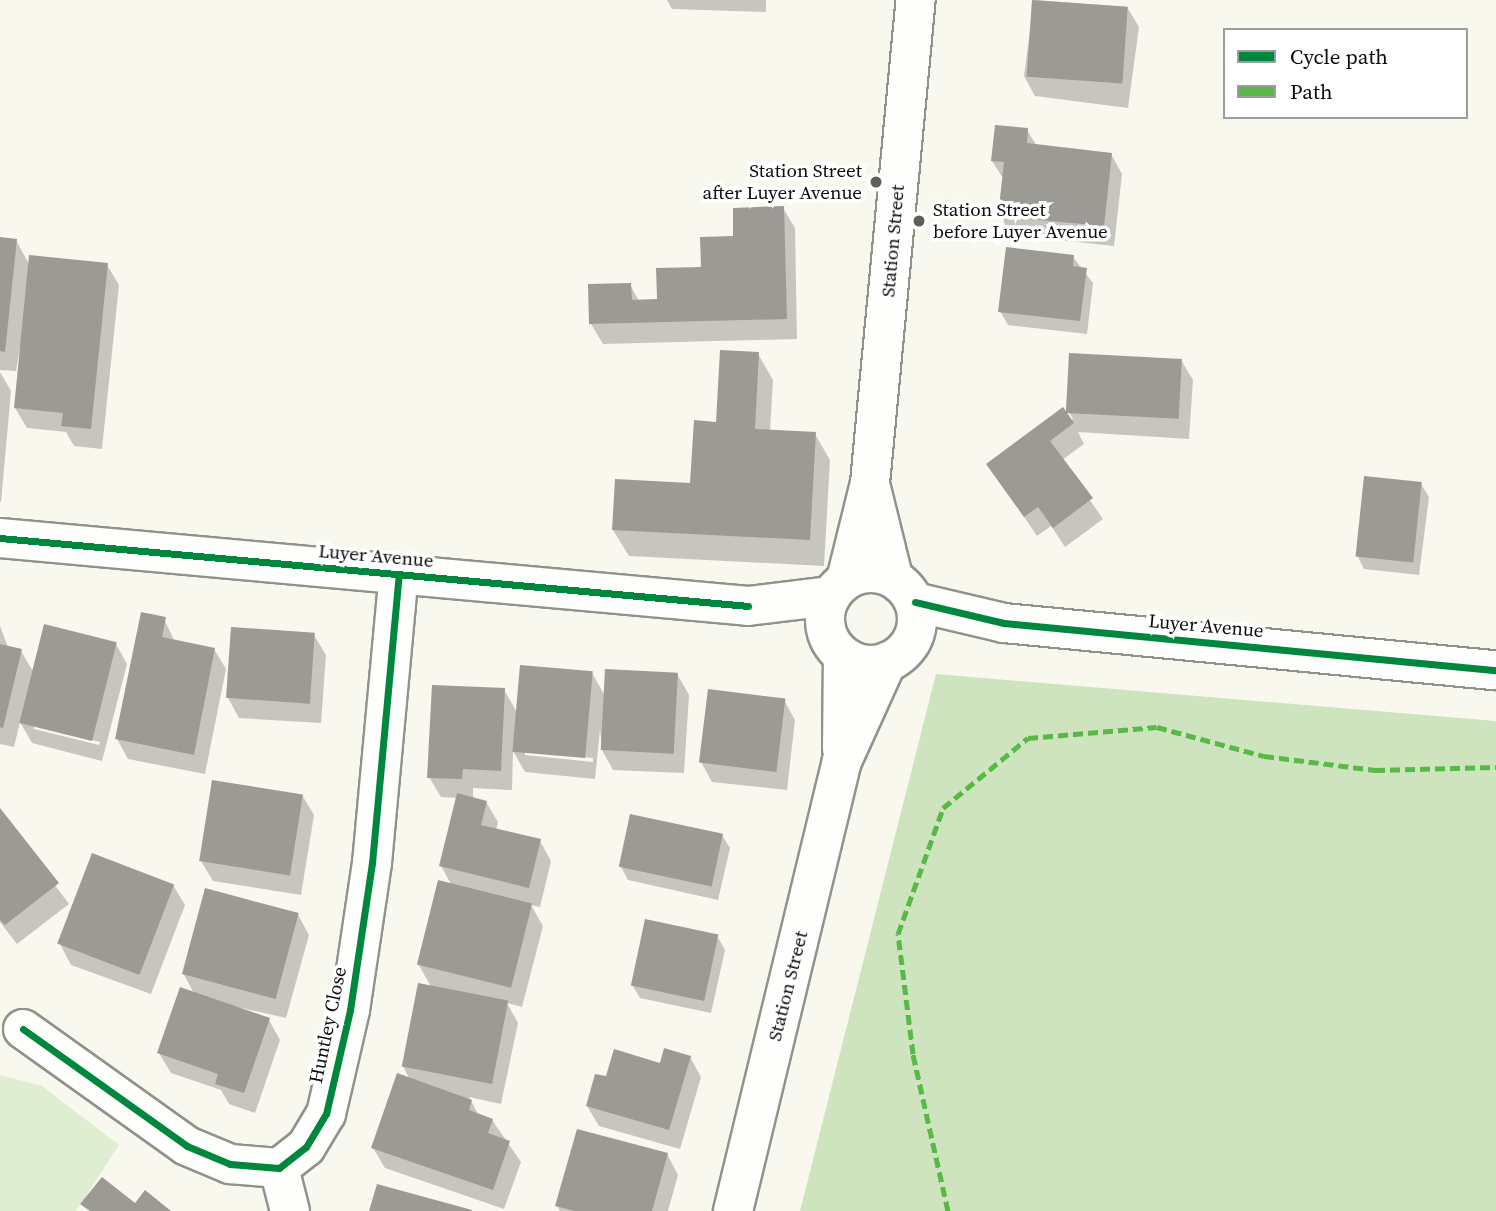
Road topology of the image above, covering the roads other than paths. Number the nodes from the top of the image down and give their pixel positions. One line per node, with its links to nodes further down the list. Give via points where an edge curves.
1 (916, 0): 2 (street, Station Street)
2 (870, 483): 5 (street, Station Street); 6 (street, Station Street)
3 (0, 538): 4 (street, Luyer Avenue)
4 (399, 574): 7 (street, Luyer Avenue); 14 (street, Huntley Close, via 372,863 350,1010 326,1114 306,1146)
5 (838, 588): 6 (street, via 869,572); 7 (street, Luyer Avenue); 9 (street, via 826,615)
6 (904, 590): 8 (street, Luyer Avenue); 10 (street, via 918,624)
7 (748, 606): 9 (street, Luyer Avenue)
8 (1004, 623): 10 (street, Luyer Avenue); 11 (street, Luyer Avenue)
9 (836, 646): 10 (street, via 872,666); 12 (street, Station Street)
10 (899, 654): 12 (street, Station Street)
11 (1496, 670)
12 (842, 761): 16 (street, Station Street)
13 (23, 1029): 14 (street, via 187,1146 230,1164)
14 (279, 1168): 15 (street)
15 (290, 1211)
16 (733, 1211)

